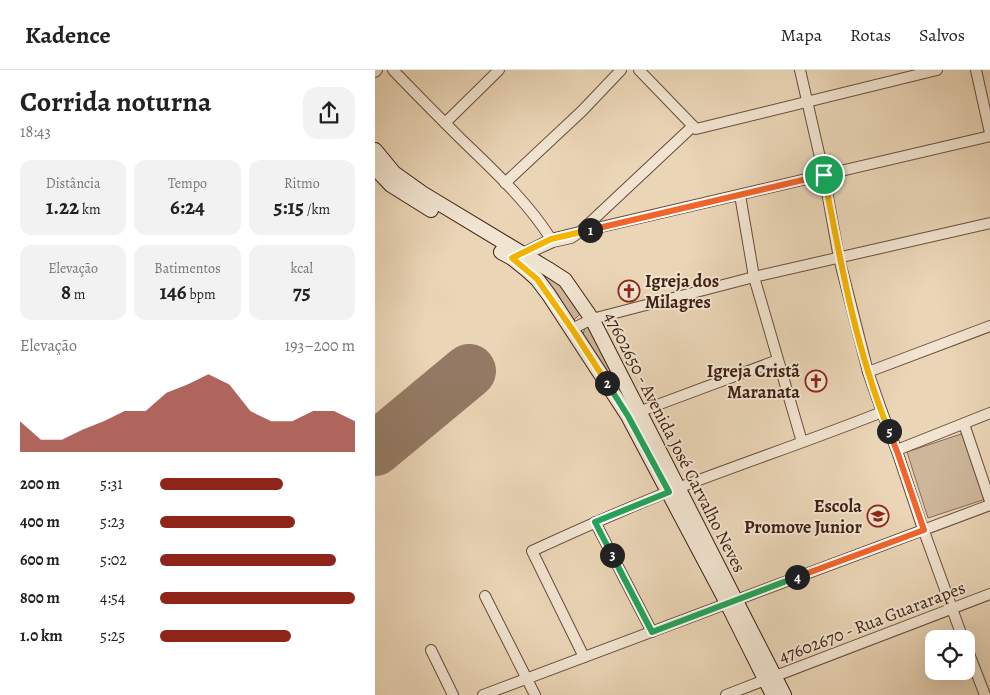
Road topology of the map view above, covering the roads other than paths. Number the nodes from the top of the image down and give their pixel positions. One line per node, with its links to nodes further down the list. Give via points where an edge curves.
1 (393, 70): 10 (street)
2 (499, 70): 10 (street)
3 (621, 70): 15 (street)
4 (639, 70): 11 (street)
5 (800, 70): 9 (street)
6 (915, 70): 9 (street)
7 (937, 70): 9 (street)
8 (976, 70): 12 (street)
9 (807, 99): 11 (street); 14 (street)
10 (445, 123): 15 (street)
11 (692, 125): 18 (street)
12 (990, 135): 14 (street)
13 (378, 159): 20 (street, via 422,193)
14 (824, 175): 16 (street); 21 (street)
15 (505, 183): 19 (street)
16 (740, 195): 18 (street); 22 (street)
17 (990, 223): 21 (street)
18 (576, 233): 19 (street); 20 (street, via 571,238)
19 (551, 239): 20 (street)
20 (520, 256): 23 (street, 47602650 - Avenida José Carvalho Neves, via 565,280); 25 (street)
21 (839, 258): 22 (street); 27 (street)
22 (754, 277): 23 (street); 26 (street)
23 (592, 319): 25 (street); 30 (street, 47602650 - Avenida José Carvalho Neves)
24 (990, 326): 27 (street)
25 (572, 329): 30 (street)
26 (778, 360): 30 (street); 32 (street)
27 (868, 372): 28 (street)
28 (882, 412): 32 (street); 33 (street)
29 (990, 413): 31 (street)
30 (634, 414): 34 (street, 47602650 - Avenida José Carvalho Neves); 34 (street, via 637,432)
31 (964, 424): 33 (street); 35 (street)
32 (802, 442): 34 (street)
33 (897, 450): 38 (street)
34 (673, 490): 37 (street); 41 (street, 47602650 - Avenida José Carvalho Neves)
35 (990, 501)
36 (990, 505): 38 (street)
37 (595, 522): 44 (street); 46 (street, via 532,552)
38 (924, 530): 41 (street); 42 (street)
39 (990, 594): 42 (street, 47602670 - Rua Guararapes)
40 (485, 596): 49 (street)
41 (731, 602): 44 (street); 48 (street, 47602650 - Avenida José Carvalho Neves)
42 (952, 608): 43 (street); 48 (street, 47602670 - Rua Guararapes)
43 (960, 630)
44 (652, 632): 46 (street)
45 (431, 650): 50 (street)
46 (585, 657): 49 (street)
47 (975, 669): 56 (street)
48 (770, 678): 53 (street, 47602670 - Rua Guararapes); 54 (street); 55 (street, 47602650 - Avenida José Carvalho Neves)
49 (527, 679): 51 (street); 52 (street)
50 (453, 695)
51 (483, 695)
52 (535, 695)
53 (726, 695)
54 (773, 695)
55 (784, 695)
56 (985, 695)

